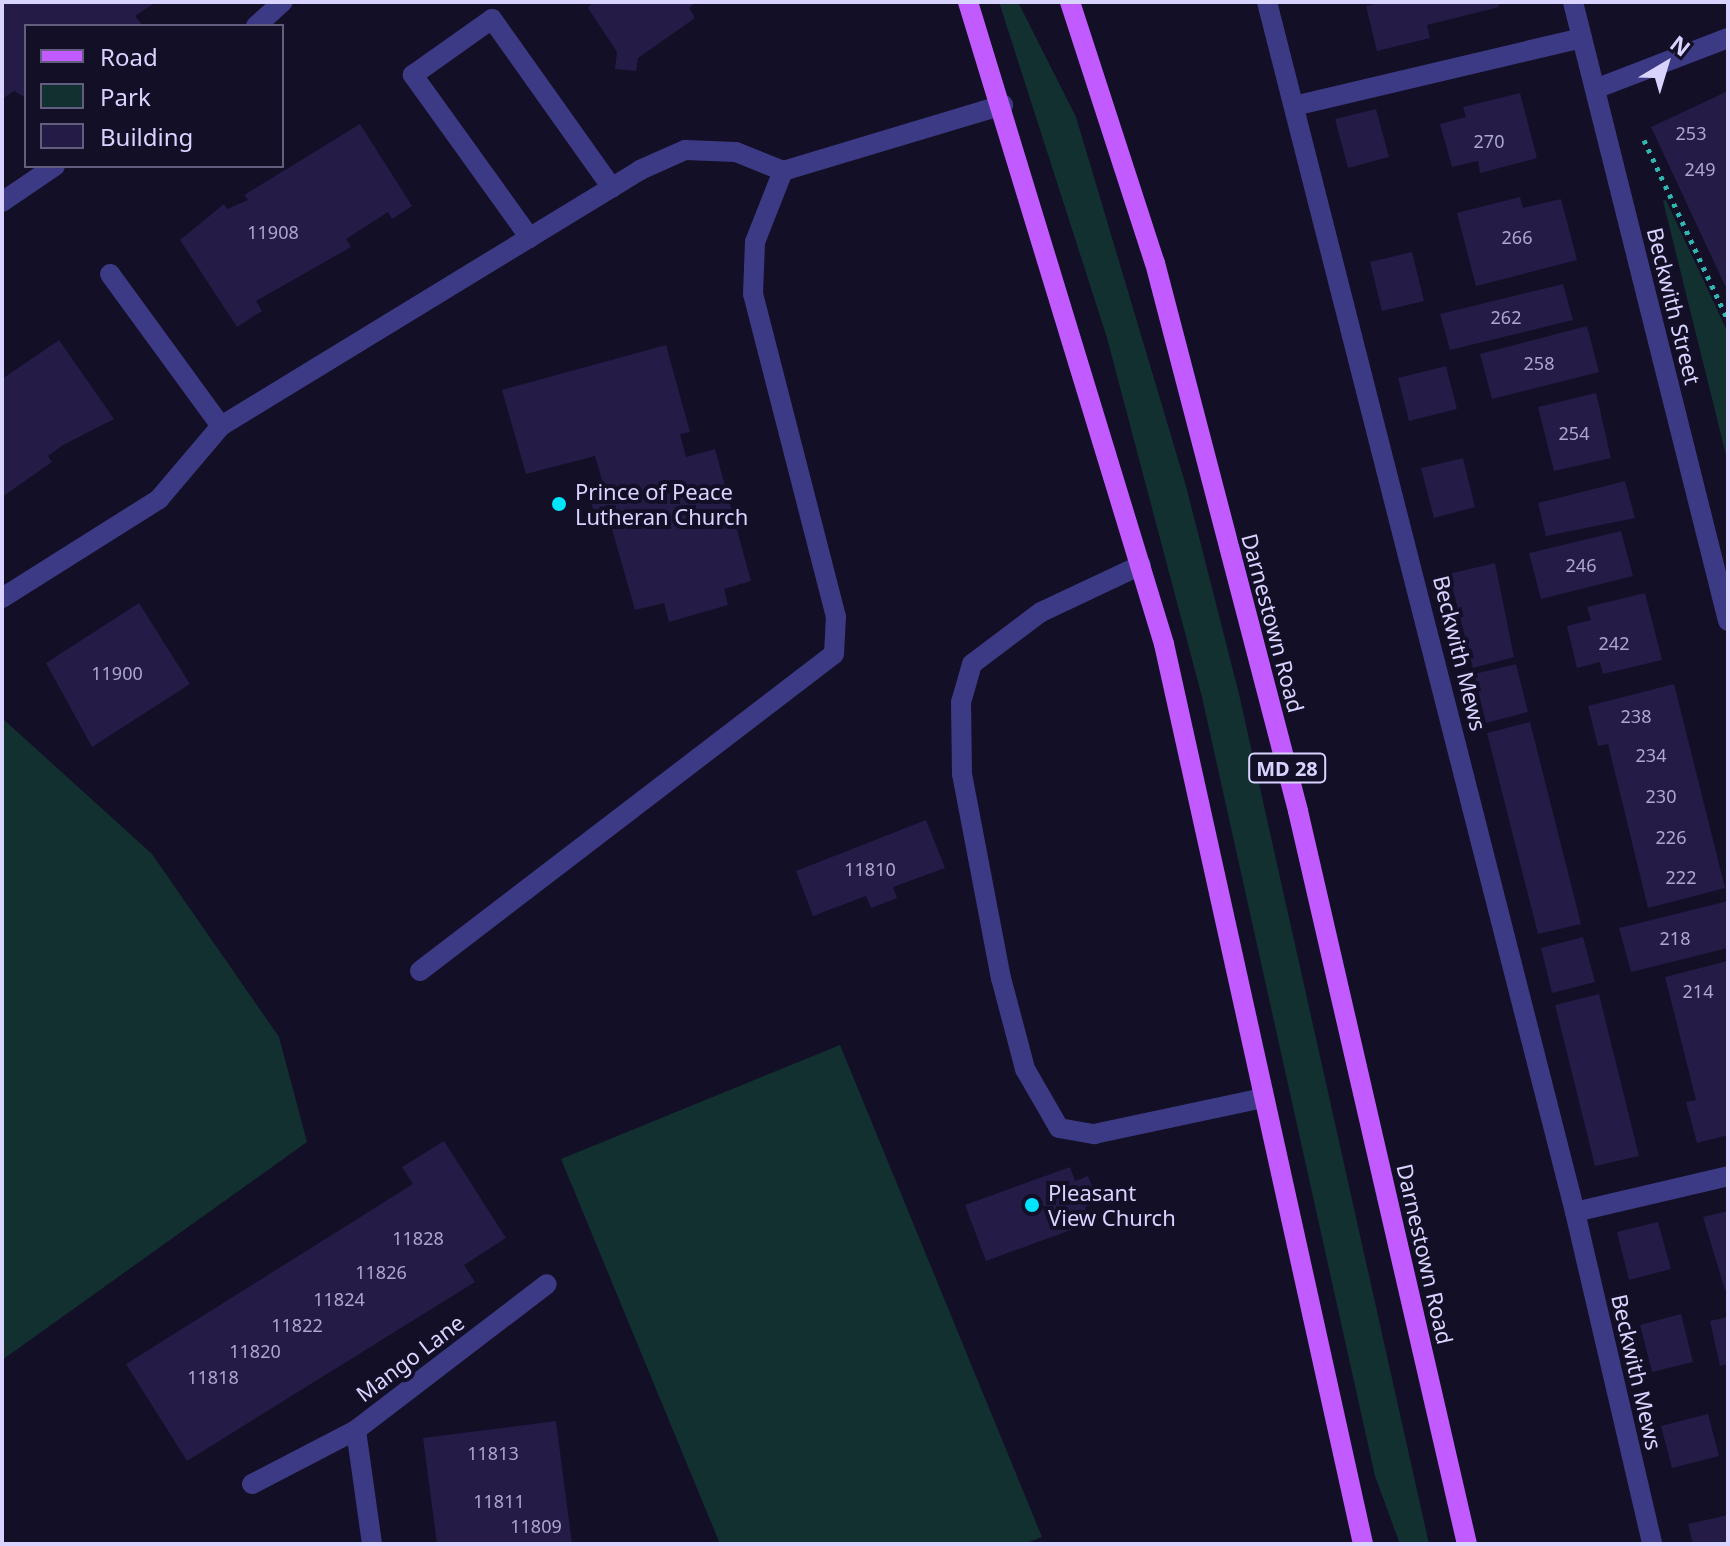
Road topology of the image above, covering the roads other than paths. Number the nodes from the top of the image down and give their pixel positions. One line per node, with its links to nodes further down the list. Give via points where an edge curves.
1 (283, 2): 6 (street)
2 (968, 2): 10 (main road)
3 (1070, 2): 31 (main road, Darnestown Road / MD 28, via 1155,263 1294,796)
4 (1267, 2): 11 (street, Beckwith Mews)
5 (1573, 2): 7 (street, Beckwith Street)
6 (258, 24)
7 (1582, 38): 9 (street, Beckwith Street); 11 (street)
8 (1728, 38): 9 (street)
9 (1595, 89): 21 (street, Beckwith Street)
10 (1003, 105): 13 (street); 19 (main road)
11 (1294, 106): 25 (street, Beckwith Mews)
12 (52, 168): 15 (street)
13 (783, 171): 14 (street, via 736,152 685,150); 22 (street, via 755,242 753,294 836,617 834,654)
14 (612, 188): 16 (street); 16 (street, via 492,19 413,75)
15 (2, 202)
16 (530, 238): 18 (street)
17 (110, 274): 18 (street)
18 (221, 426): 20 (street, via 159,499)
19 (1141, 565): 23 (main road); 23 (street, via 1041,612 972,664 961,702 962,774 1001,978 1025,1069 1059,1128 1094,1134)
20 (2, 598)
21 (1728, 619)
22 (420, 971)
23 (1264, 1098): 30 (main road)
24 (1728, 1176): 25 (street)
25 (1575, 1212): 32 (street, Beckwith Mews)
26 (547, 1284): 27 (street, Mango Lane)
27 (356, 1430): 28 (street); 29 (street, Mango Lane)
28 (252, 1484)
29 (372, 1544)
30 (1363, 1544)
31 (1467, 1544)
32 (1652, 1544)

